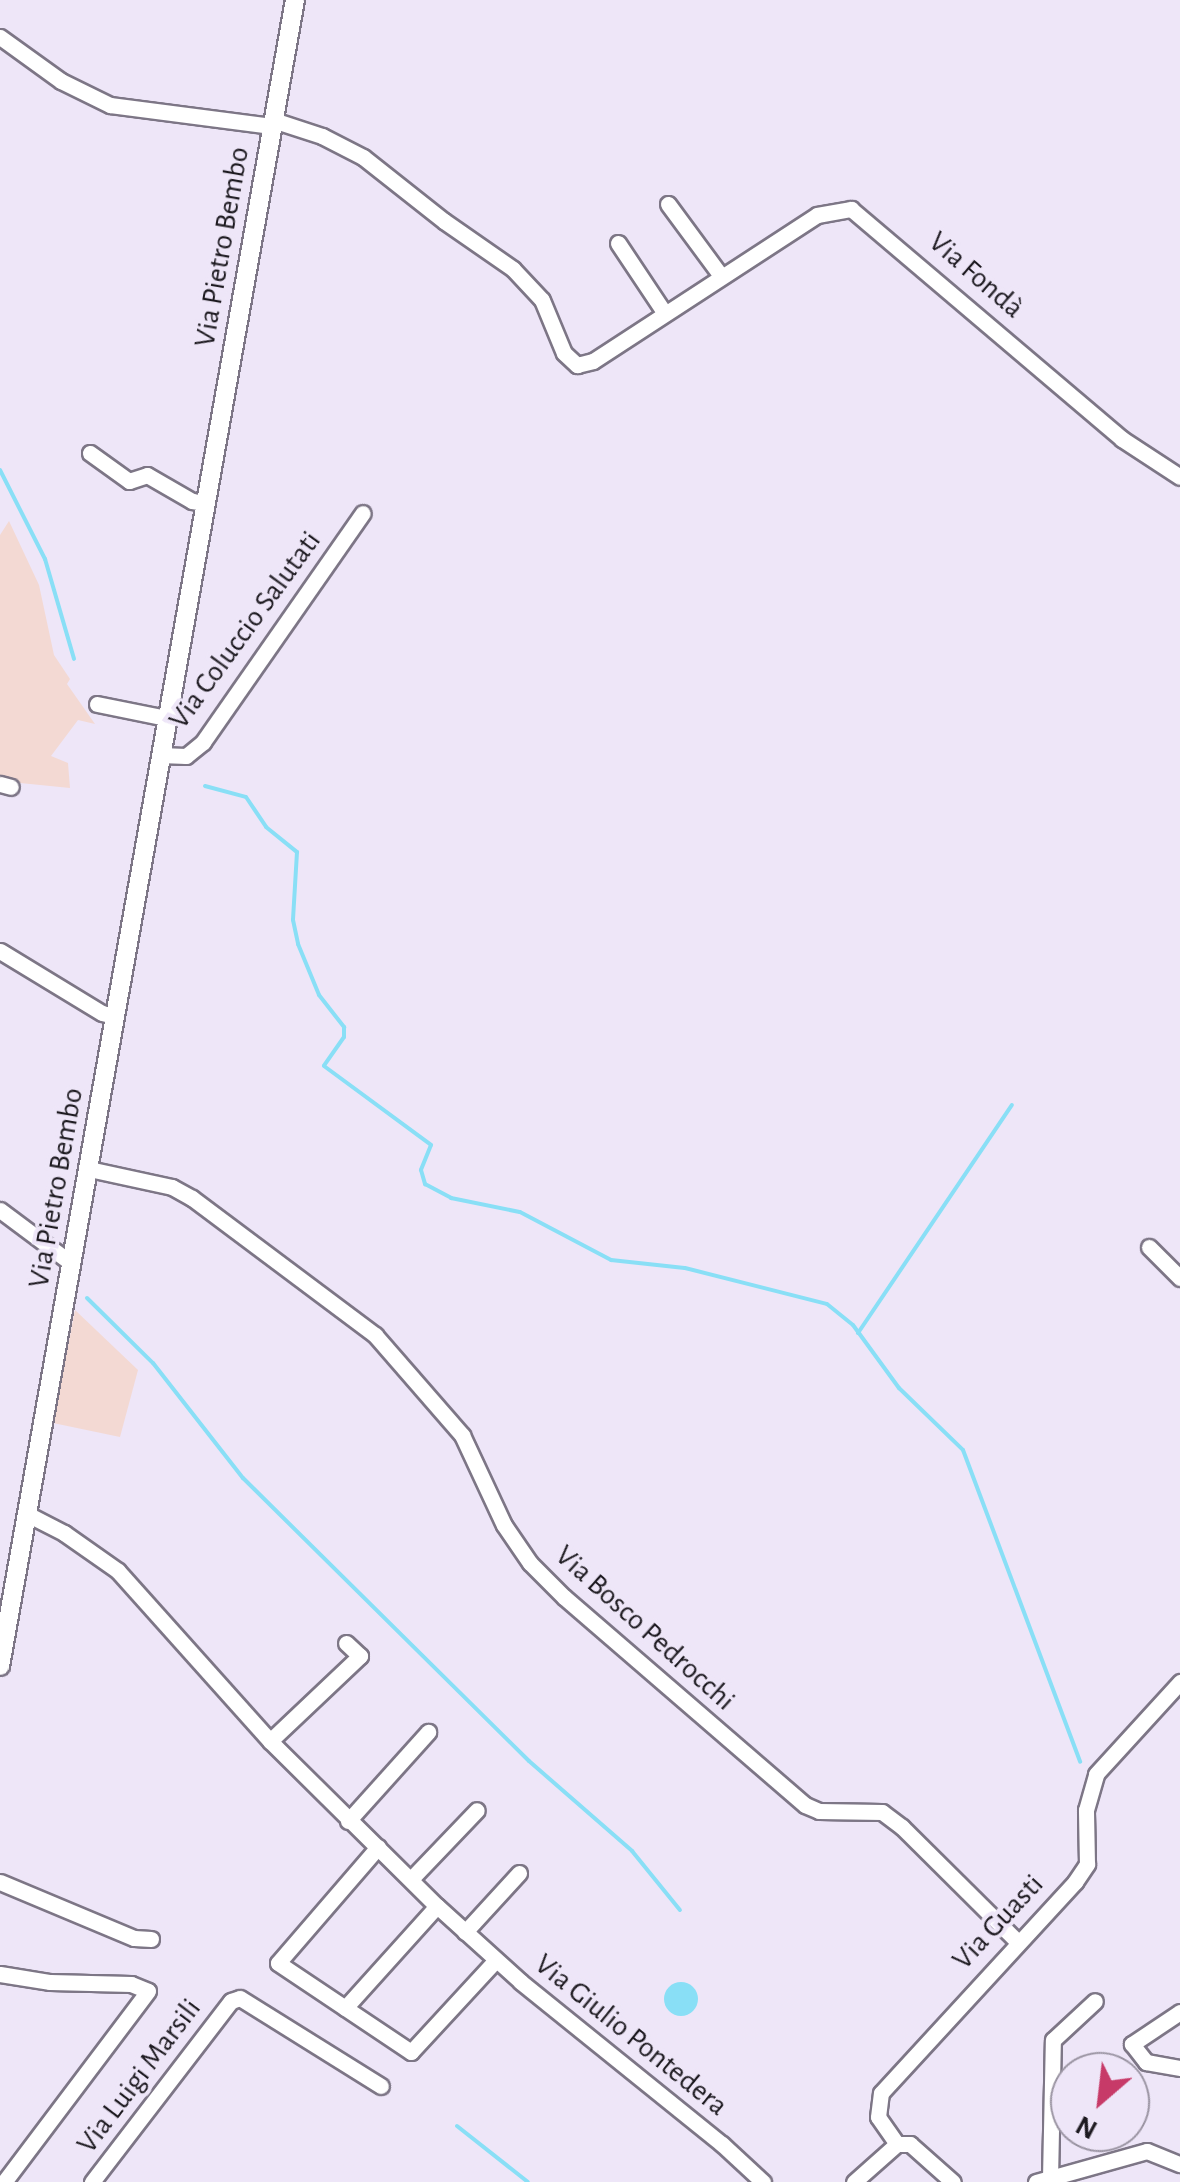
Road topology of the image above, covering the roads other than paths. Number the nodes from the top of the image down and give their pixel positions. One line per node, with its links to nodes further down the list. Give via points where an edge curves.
1 (295, 0): 3 (main road, Via Pietro Bembo)
2 (0, 37): 3 (street, via 61,81 110,105)
3 (272, 123): 7 (street, Via Fondà, via 363,156 514,269 542,300 564,353 578,366); 10 (main road, Via Pietro Bembo)
4 (668, 204): 6 (street)
5 (618, 242): 7 (street)
6 (721, 276): 7 (street, Via Fondà); 9 (street, Via Fondà, via 816,216 851,209 1122,439)
7 (664, 312)
8 (90, 452): 10 (street, via 128,481 147,476)
9 (1180, 477)
10 (204, 503): 13 (main road, Via Pietro Bembo)
11 (363, 513): 14 (street, Via Coluccio Salutati, via 203,742 186,756)
12 (97, 704): 13 (street)
13 (166, 718): 14 (main road, Via Pietro Bembo)
14 (160, 755): 16 (main road, Via Pietro Bembo)
15 (0, 951): 16 (street)
16 (114, 1016): 17 (main road, Via Pietro Bembo)
17 (89, 1169): 20 (main road, Via Pietro Bembo); 37 (street, Via Bosco Pedrocchi, via 172,1187 192,1198 375,1335 462,1435 504,1525 564,1597 805,1805 819,1812 882,1812 902,1827)
18 (0, 1210): 20 (street)
19 (1149, 1247): 21 (street)
20 (71, 1264): 22 (main road, Via Pietro Bembo)
21 (1180, 1278)
22 (26, 1514): 24 (main road, Via Pietro Bembo); 27 (street, Via Giulio Pontedera, via 118,1571)
23 (346, 1643): 27 (street, via 360,1656)
24 (0, 1666)
25 (1180, 1682): 37 (street, Via Guasti, via 1096,1774 1086,1810 1087,1864)
26 (428, 1732): 29 (street)
27 (270, 1742): 29 (street, Via Giulio Pontedera)
28 (477, 1810): 32 (street)
29 (348, 1820): 30 (street, Via Giulio Pontedera)
30 (378, 1847): 32 (street, Via Giulio Pontedera); 41 (street, via 278,1962)
31 (519, 1872): 35 (street)
32 (411, 1879): 34 (street, Via Giulio Pontedera)
33 (0, 1882): 36 (street)
34 (437, 1906): 35 (street, Via Giulio Pontedera); 41 (street)
35 (465, 1932): 38 (street, Via Giulio Pontedera)
36 (150, 1939)
37 (1018, 1942): 45 (street, Via Guasti, via 881,2093 878,2117)
38 (496, 1960): 41 (street, via 411,2052); 51 (street, Via Giulio Pontedera)
39 (0, 1974): 49 (street, via 131,1984 148,1991)
40 (1095, 2002): 48 (street, via 1053,2040)
41 (345, 2008)
42 (1180, 2012): 43 (street, via 1132,2044 1146,2062)
43 (1180, 2068)
44 (381, 2086): 50 (street, Via Luigi Marsili, via 240,1998 230,2002)
45 (897, 2144): 52 (street); 53 (street, via 910,2144)
46 (1180, 2164): 47 (street, via 1147,2151)
47 (1092, 2175): 48 (street)
48 (1043, 2180)
49 (4, 2182)
50 (92, 2182)
51 (762, 2182)
52 (854, 2182)
53 (954, 2182)

